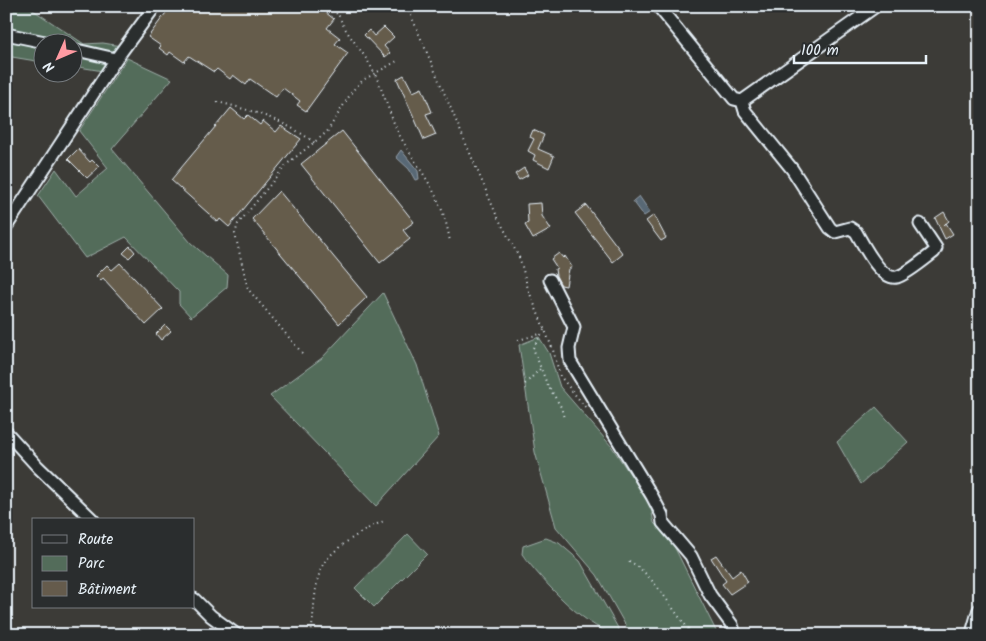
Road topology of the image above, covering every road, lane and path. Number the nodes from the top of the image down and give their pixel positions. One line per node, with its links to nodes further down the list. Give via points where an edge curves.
1 (155, 6): 11 (street)
2 (329, 6): 7 (path)
3 (336, 6): 7 (path)
4 (407, 6): 21 (path, via 496,214 520,259)
5 (658, 6): 14 (street, via 734,99)
6 (876, 6): 14 (street)
7 (338, 16): 13 (path)
8 (6, 34): 9 (street)
9 (32, 39)
10 (82, 51): 11 (street)
11 (116, 59): 18 (street)
12 (399, 60): 13 (path)
13 (375, 74): 16 (path, via 353,90 327,132); 19 (path, via 400,135 440,202)
14 (742, 101): 17 (street, via 745,111 792,169 830,228 836,232 850,228 856,232 881,271 888,276 898,277 934,252 936,248)
15 (217, 102): 16 (path, via 284,123)
16 (315, 143): 24 (path, via 279,173 238,224 234,234 248,289)
17 (920, 224)
18 (6, 226)
19 (450, 242)
20 (550, 280): 38 (street, via 574,327 570,360 652,496 663,523 691,556)
21 (544, 330): 22 (path); 27 (path, via 560,376)
22 (540, 334): 23 (path); 25 (path, via 534,348)
23 (518, 340)
24 (302, 353)
25 (540, 369): 26 (path); 28 (path)
26 (525, 384)
27 (592, 413)
28 (564, 418)
29 (6, 432): 30 (street)
30 (91, 518)
31 (384, 521): 36 (path, via 364,529 324,562)
32 (629, 560): 37 (path, via 655,584)
33 (195, 600): 35 (street, via 210,616)
34 (980, 612): 39 (main road)
35 (237, 635)
36 (311, 635)
37 (694, 635)
38 (735, 635)
39 (973, 635)

